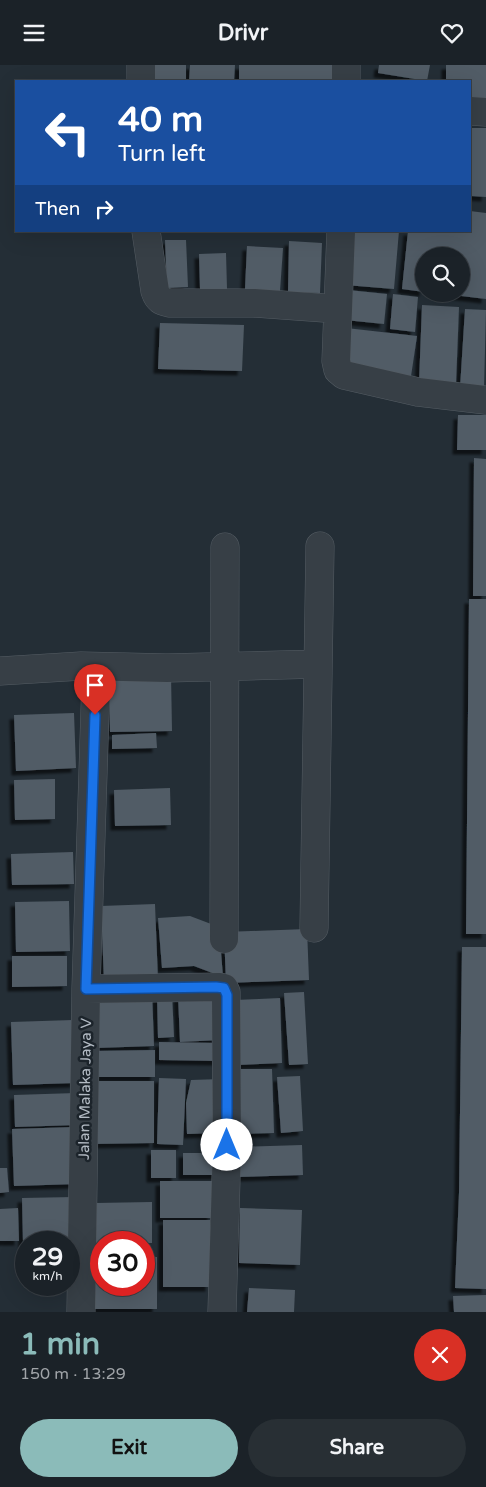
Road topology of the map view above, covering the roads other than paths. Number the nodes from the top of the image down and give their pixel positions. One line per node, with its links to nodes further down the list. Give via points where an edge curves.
1 (141, 65): 3 (street)
2 (346, 65): 4 (street)
3 (141, 80)
4 (346, 80)
5 (471, 111): 6 (street)
6 (486, 112)
7 (146, 232): 9 (street, via 155,291 161,301)
8 (341, 232): 9 (street)
9 (338, 309): 10 (street, via 336,361 338,370 344,375 418,392)
10 (486, 400)
11 (320, 546): 13 (street)
12 (225, 547): 14 (street)
13 (318, 664): 14 (street); 17 (street)
14 (224, 665): 15 (street, via 166,668); 18 (street)
15 (81, 666): 16 (street); 19 (street, Jalan Malaka Jaya V, via 96,679)
16 (0, 671)
17 (314, 927)
18 (224, 939)
19 (86, 989): 20 (street, Jalan Malaka Jaya V); 21 (street, via 220,987 227,995)
20 (81, 1312)
21 (222, 1312)

